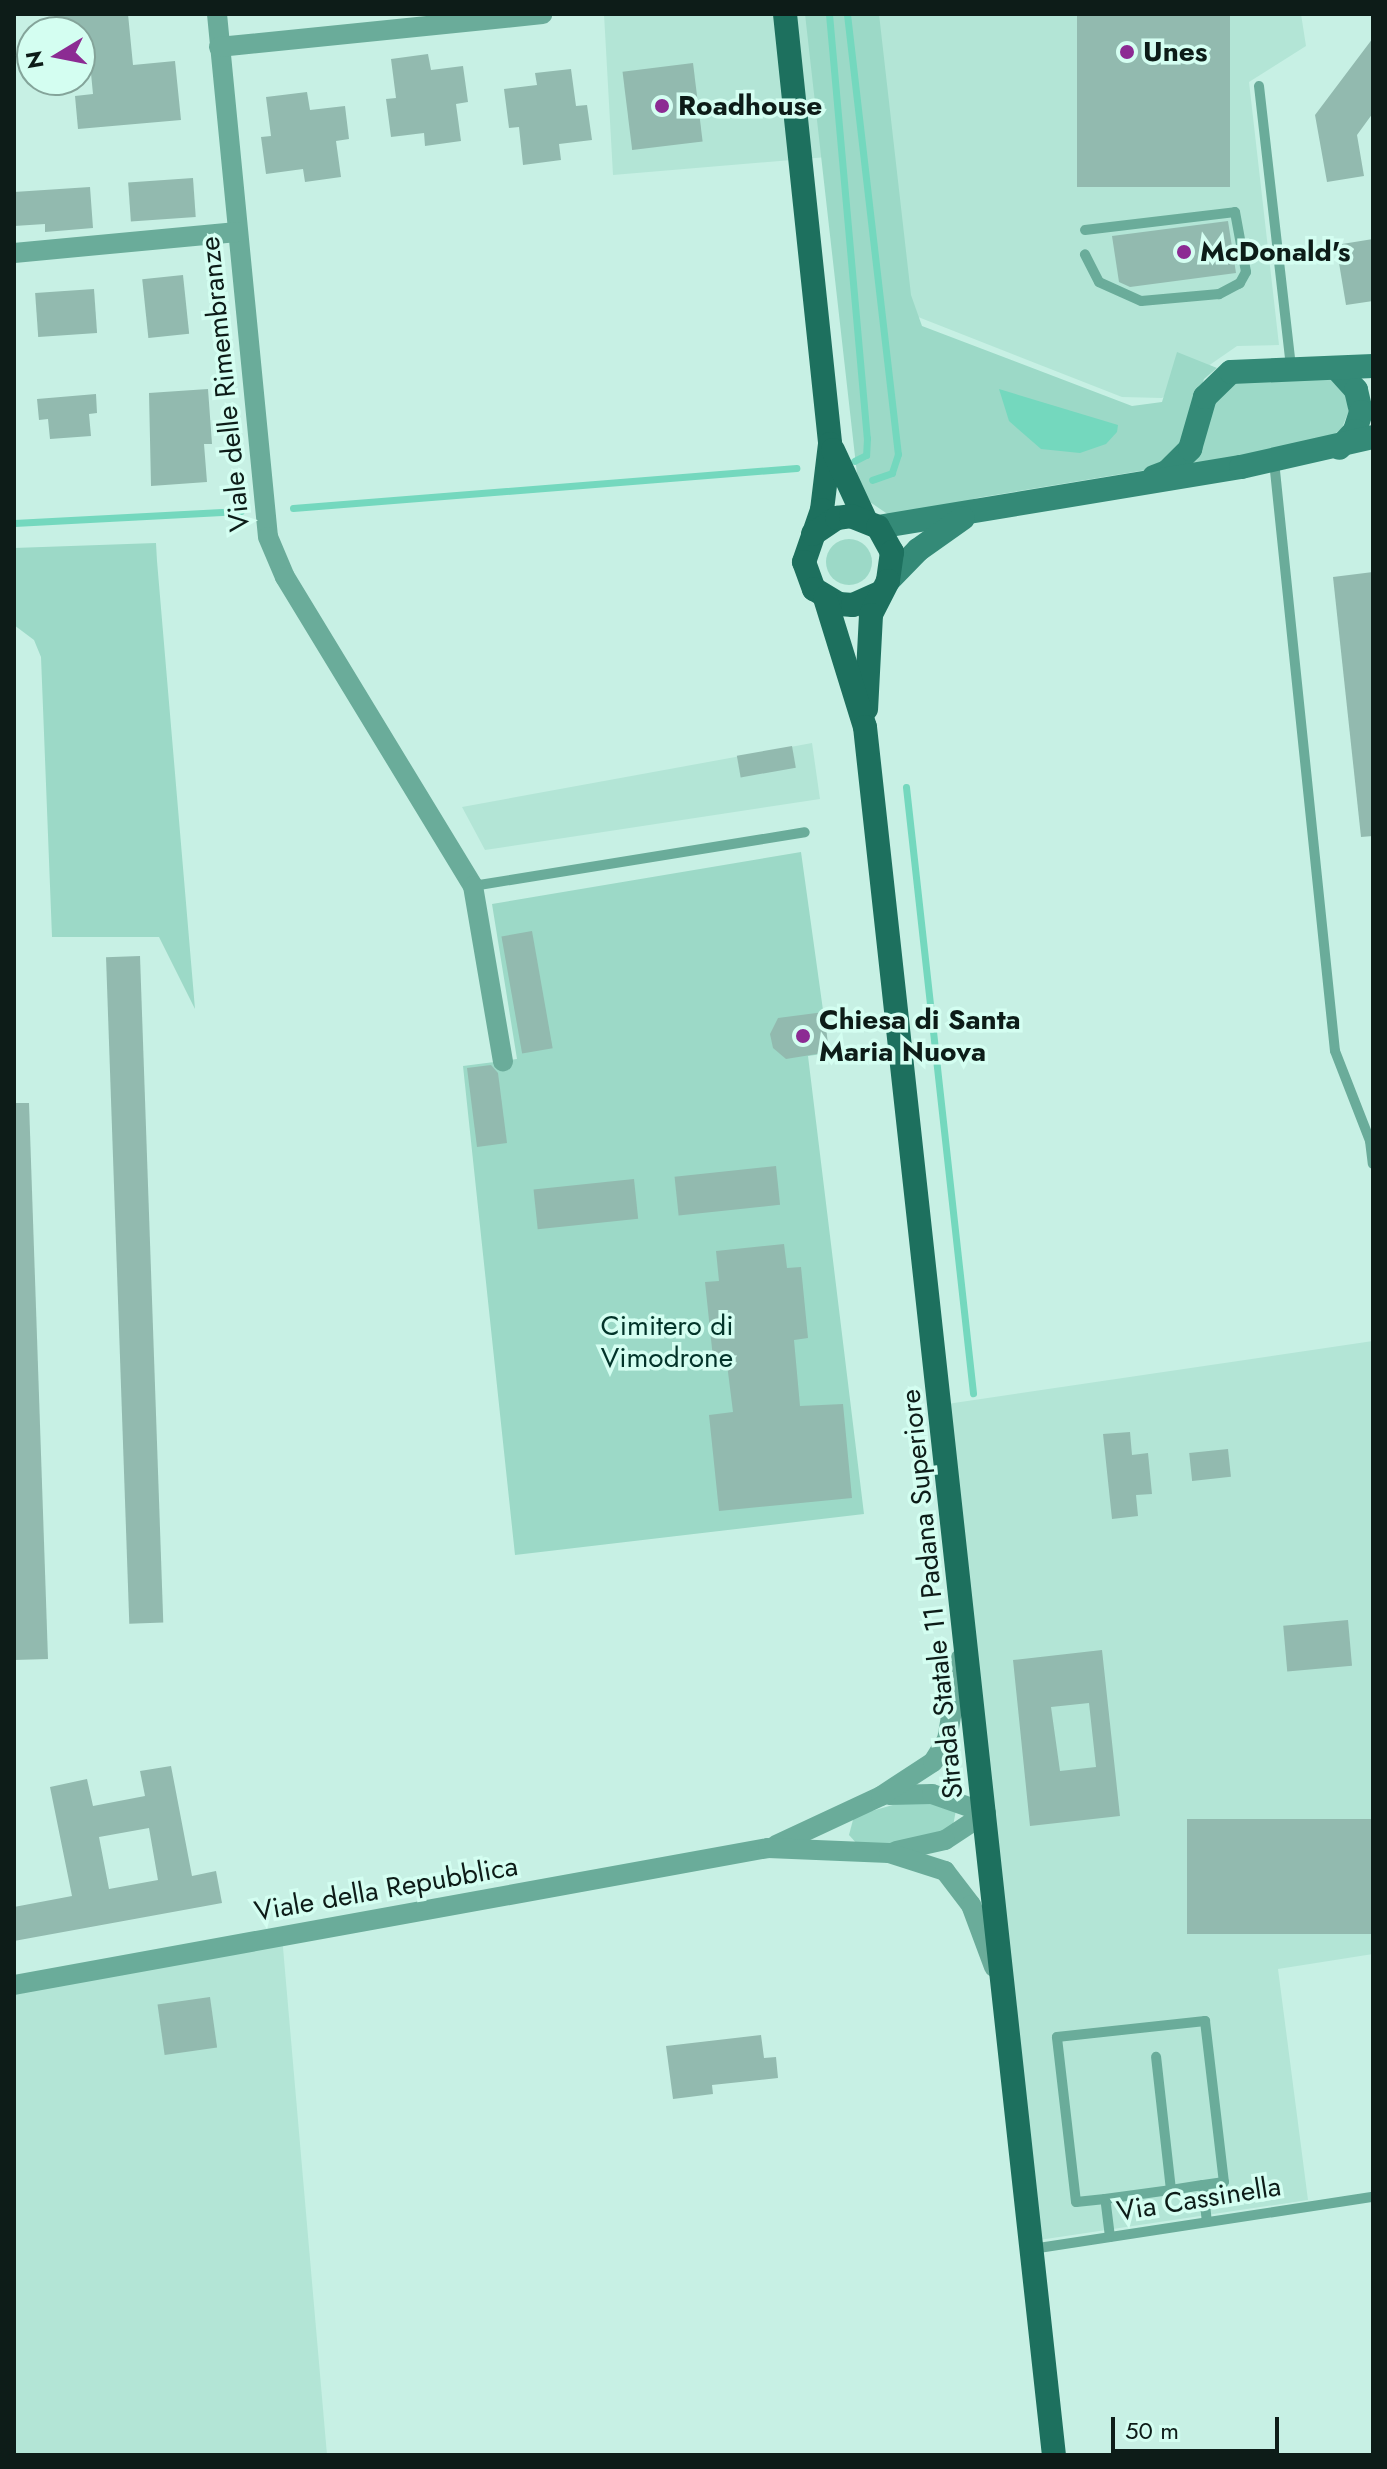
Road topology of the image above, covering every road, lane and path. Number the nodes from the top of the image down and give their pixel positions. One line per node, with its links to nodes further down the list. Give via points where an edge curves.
1 (217, 14): 4 (street, Viale delle Rimembranze)
2 (542, 14): 4 (street)
3 (785, 14): 14 (main road, Strada Statale 11 Padana Superiore)
4 (219, 47): 7 (street, Viale delle Rimembranze)
5 (1259, 86): 11 (lane)
6 (1085, 230): 9 (lane, via 1235,212 1246,272 1240,283 1219,294 1141,301 1099,282)
7 (237, 232): 8 (street); 25 (street, Viale delle Rimembranze, via 270,545)
8 (14, 253)
9 (1085, 254)
10 (1373, 366): 12 (street)
11 (1291, 369): 12 (street); 17 (street, via 1240,369 1218,380 1205,397 1190,449 1167,472)
12 (1338, 370): 15 (street, via 1356,390 1361,412 1355,431)
13 (1373, 437): 15 (street)
14 (830, 444): 19 (main road, Strada Statale 11 Padana Superiore); 20 (main road, Strada Statale 11 Padana Superiore, via 826,490)
15 (1338, 448): 16 (street)
16 (1274, 461): 17 (street); 27 (lane, via 1335,1051 1370,1141)
17 (1141, 481): 18 (street)
18 (971, 512): 19 (street); 21 (street, via 918,550)
19 (872, 523): 20 (main road, via 837,518); 21 (main road, Strada Statale 11 Padana Superiore, via 892,552)
20 (813, 534): 22 (main road, Strada Statale 11 Padana Superiore, via 804,562 814,589)
21 (884, 587): 22 (main road, via 853,605); 23 (main road, Strada Statale 11 Padana Superiore, via 871,615)
22 (825, 598): 23 (main road, Strada Statale 11 Padana Superiore)
23 (865, 727): 28 (main road, Strada Statale 11 Padana Superiore)
24 (805, 832): 25 (lane)
25 (473, 886): 26 (street, Viale delle Rimembranze)
26 (503, 1061)
27 (1373, 1164)
28 (966, 1624): 29 (street, Viale della Repubblica, via 944,1748 922,1772); 31 (main road, Strada Statale 11 Padana Superiore)
29 (881, 1796): 30 (street, Viale della Repubblica); 31 (street, Viale della Repubblica, via 932,1794)
30 (850, 1811): 32 (street, Viale della Repubblica); 33 (street, via 845,1832)
31 (986, 1813): 34 (street, Viale della Repubblica, via 945,1840); 36 (main road, Strada Statale 11 Padana Superiore)
32 (768, 1848): 33 (street, Viale della Repubblica); 35 (street, Viale della Repubblica)
33 (854, 1851): 34 (street, Viale della Repubblica)
34 (889, 1853): 36 (street, Viale della Repubblica, via 935,1866 957,1882 981,1928)
35 (14, 1985)
36 (1006, 2009): 44 (main road, Strada Statale 11 Padana Superiore)
37 (1156, 2057): 39 (lane)
38 (1203, 2185): 39 (lane); 41 (lane, via 1224,2182 1205,2021 1057,2037 1076,2202); 42 (lane)
39 (1171, 2190): 41 (lane)
40 (1373, 2197): 42 (lane, Via Cassinella)
41 (1105, 2199): 43 (lane)
42 (1207, 2222): 43 (lane, Via Cassinella)
43 (1110, 2237): 44 (lane, Via Cassinella)
44 (1032, 2249): 45 (main road, Strada Statale 11 Padana Superiore)
45 (1054, 2455)

